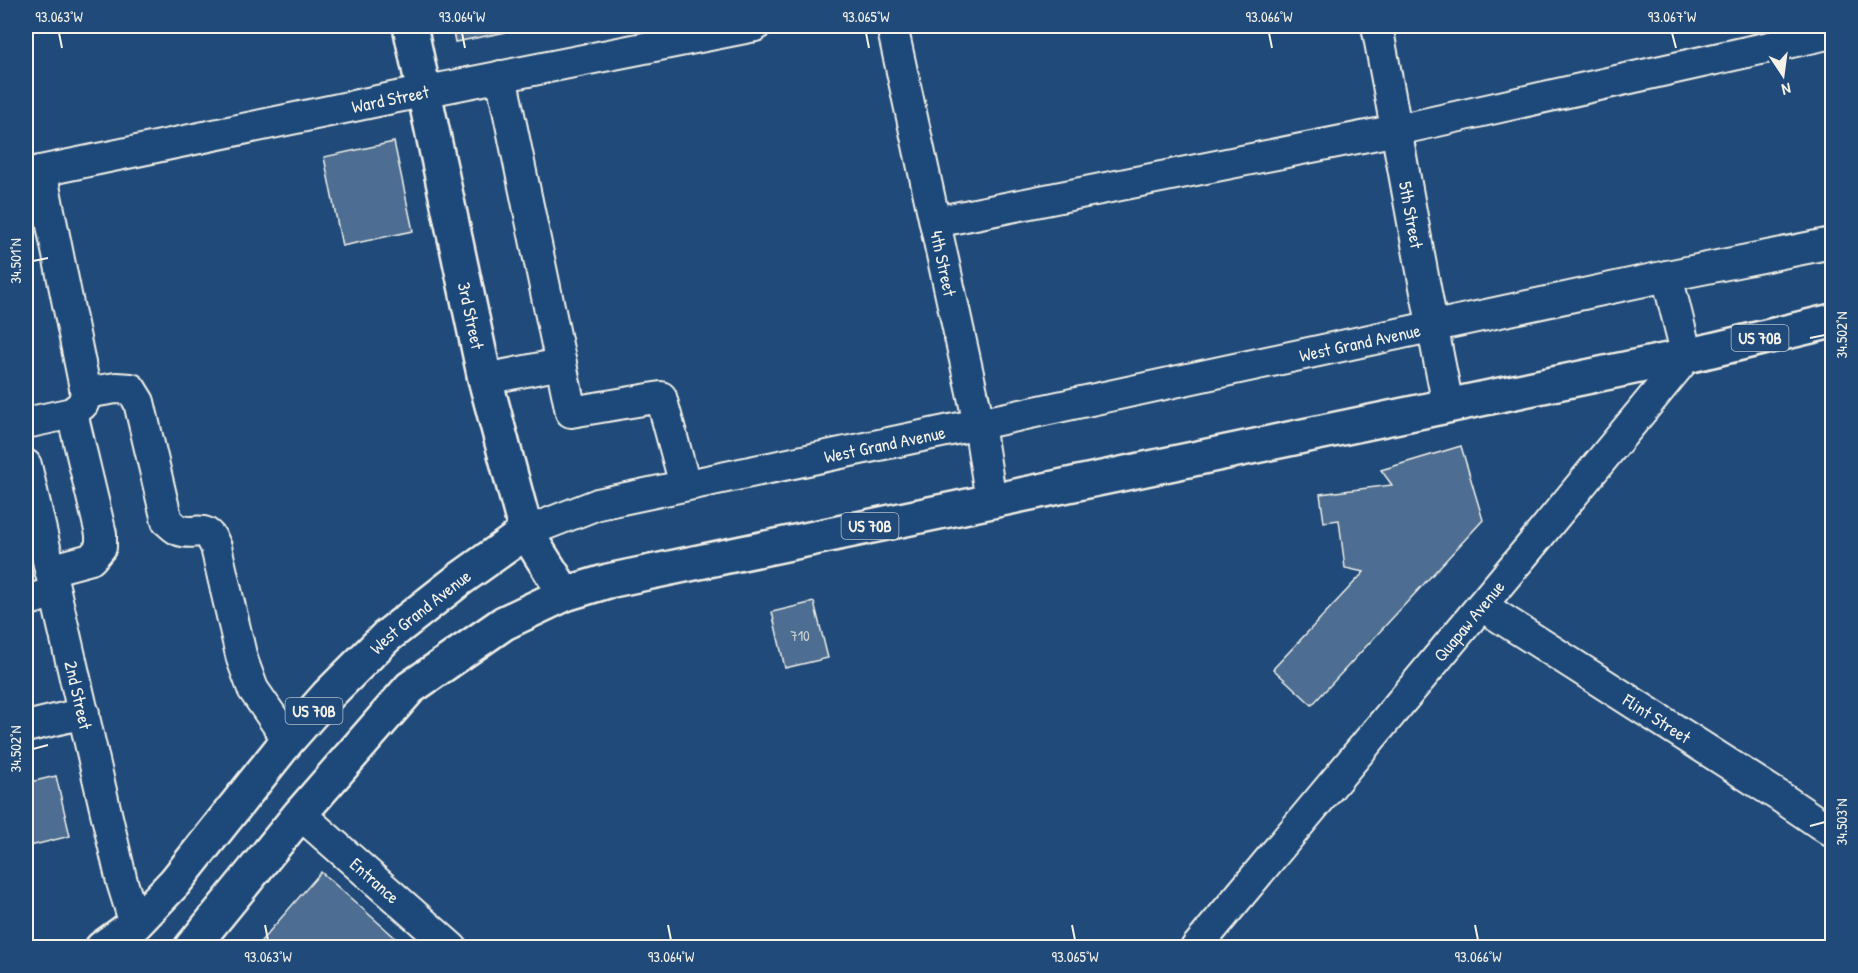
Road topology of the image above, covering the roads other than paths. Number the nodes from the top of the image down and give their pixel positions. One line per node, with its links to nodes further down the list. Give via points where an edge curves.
1 (410, 26): 7 (main road, 3rd Street)
2 (755, 26): 6 (street, Ward Street)
3 (892, 26): 10 (street, 4th Street)
4 (1377, 26): 8 (street, 5th Street)
5 (1833, 33): 8 (street)
6 (501, 76): 7 (street, Ward Street); 16 (street)
7 (423, 91): 9 (street, Ward Street); 17 (main road, 3rd Street)
8 (1397, 130): 10 (street); 14 (street, 5th Street)
9 (33, 172): 18 (street)
10 (935, 222): 21 (street, 4th Street)
11 (1833, 243): 12 (street, West Grand Avenue)
12 (1667, 276): 14 (street, West Grand Avenue); 15 (street)
13 (1833, 321): 15 (main road, US 70B)
14 (1431, 326): 19 (street, 5th Street); 21 (street, West Grand Avenue)
15 (1687, 356): 19 (main road, US 70B); 29 (street, Quapaw Avenue)
16 (561, 364): 17 (street); 23 (street, via 571,412 661,396)
17 (485, 379): 25 (main road, 3rd Street)
18 (79, 403): 20 (street); 26 (street, via 101,547 91,559); 32 (street, via 116,388 131,389 139,402 167,521 179,530 202,531 212,537 253,689)
19 (1448, 405): 24 (main road, US 70B)
20 (26, 423)
21 (979, 424): 23 (street, West Grand Avenue); 24 (street, 4th Street)
22 (26, 465): 26 (street, 2nd Street)
23 (685, 485): 25 (street, West Grand Avenue, via 598,504)
24 (991, 501): 27 (main road, US 70B, via 608,581)
25 (526, 532): 27 (main road, 3rd Street); 32 (main road, West Grand Avenue / US 70B, via 386,637)
26 (53, 581): 28 (street); 30 (street, 2nd Street)
27 (565, 594): 33 (main road, US 70B, via 504,623 410,688)
28 (26, 601)
29 (1482, 606): 34 (street, Flint Street); 39 (street, Quapaw Avenue)
30 (84, 713): 31 (street); 35 (street, 2nd Street)
31 (26, 727)
32 (288, 740): 35 (main road, West Grand Avenue / US 70B)
33 (300, 814): 37 (main road, US 70B); 38 (street, Entrance)
34 (1833, 832)
35 (133, 936): 36 (main road, West Grand Avenue / US 70B)
36 (102, 948)
37 (191, 948)
38 (452, 948)
39 (1196, 948)

